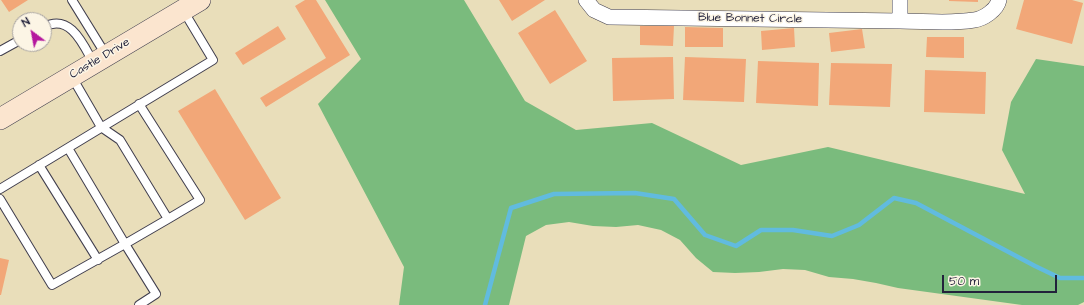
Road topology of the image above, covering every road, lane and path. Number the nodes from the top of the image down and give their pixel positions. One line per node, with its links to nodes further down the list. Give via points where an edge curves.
1 (72, 0): 10 (lane)
2 (586, 0): 6 (street, Blue Bonnet Circle, via 594,10 609,17)
3 (900, 0): 6 (street)
4 (999, 0): 6 (street, Blue Bonnet Circle, via 988,14 976,20)
5 (194, 3): 10 (main road, Castle Drive); 12 (lane, via 213,60)
6 (900, 20)
7 (52, 24): 10 (lane, via 68,27)
8 (12, 44): 9 (lane)
9 (0, 51)
10 (100, 59): 11 (main road, Castle Drive)
11 (71, 76): 13 (main road, Castle Drive); 14 (lane)
12 (139, 104): 14 (lane); 19 (lane, via 200,200)
13 (0, 119)
14 (101, 127): 15 (lane); 19 (lane, via 120,140)
15 (68, 148): 16 (lane); 20 (lane)
16 (39, 165): 17 (lane); 21 (lane)
17 (0, 189)
18 (0, 199): 21 (lane, via 52,285)
19 (168, 219): 20 (lane)
20 (125, 244): 21 (lane); 22 (lane, via 156,294)
21 (98, 260)
22 (139, 305)

